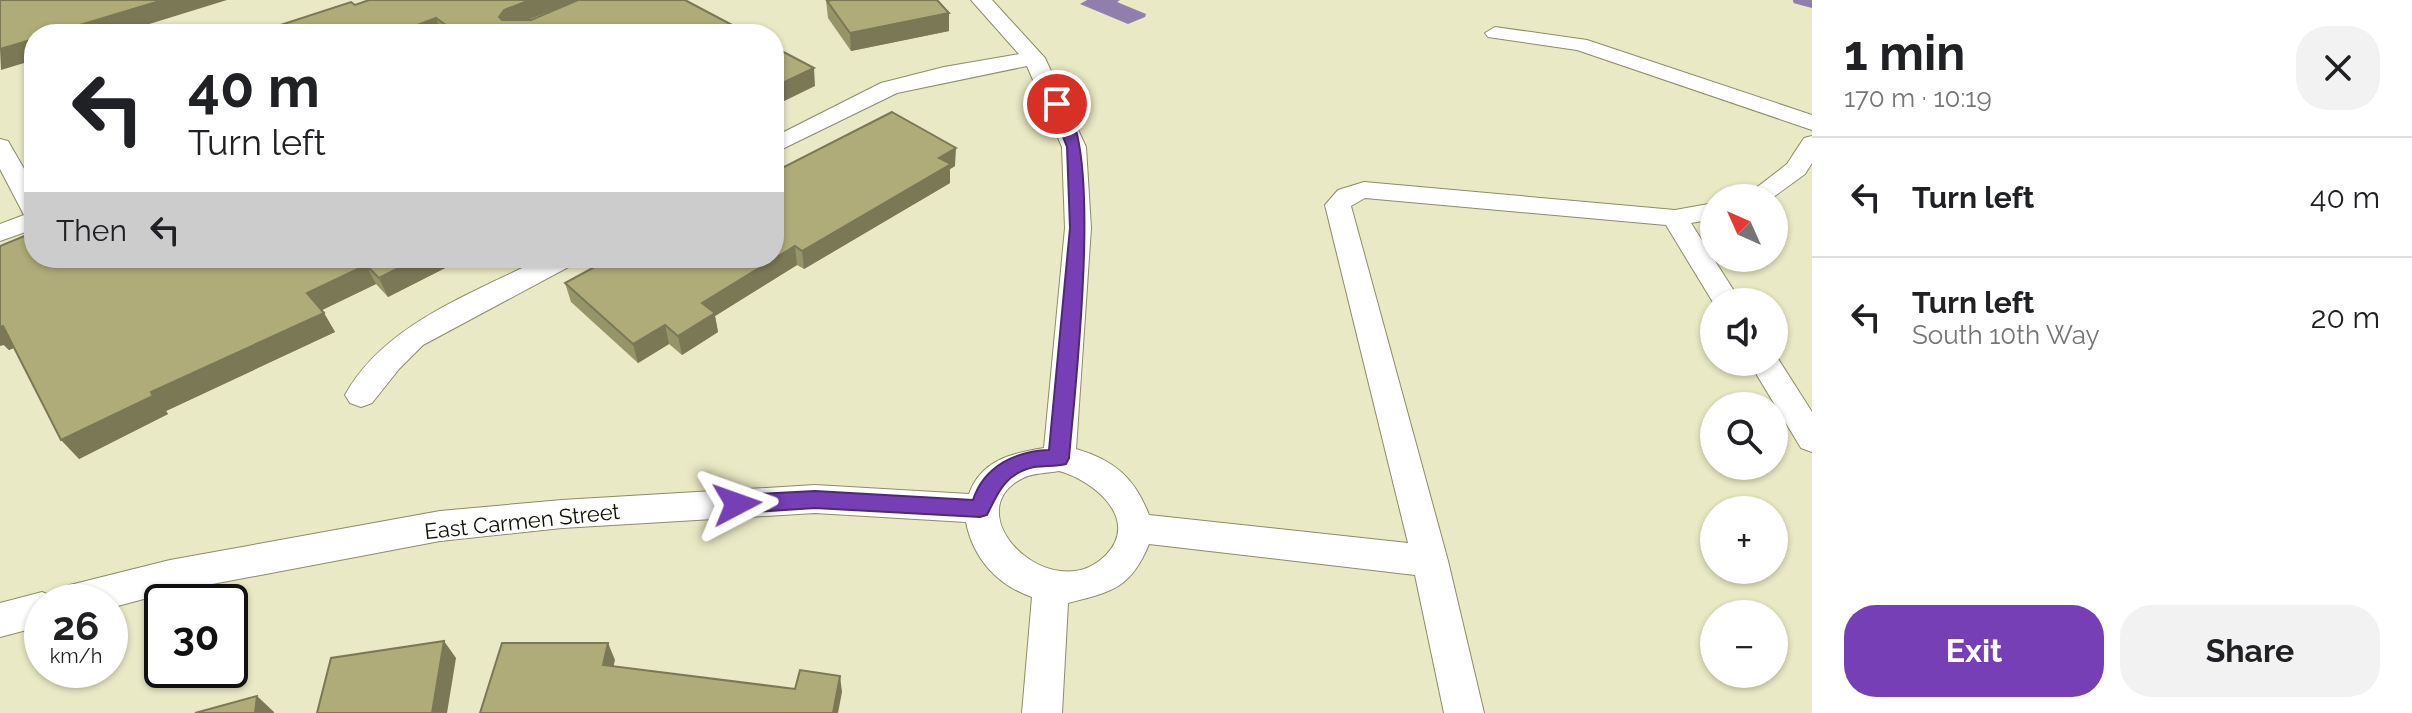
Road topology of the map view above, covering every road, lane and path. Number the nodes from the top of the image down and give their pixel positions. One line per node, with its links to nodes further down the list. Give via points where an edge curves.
1 (981, 0): 3 (street)
2 (1495, 33): 4 (street, via 1580,44)
3 (1034, 58): 5 (street, via 889,88); 19 (street, via 1074,147 1078,228)
4 (1812, 123)
5 (784, 141)
6 (1812, 143): 8 (street, via 1796,169)
7 (0, 146): 9 (street)
8 (1775, 184)
9 (24, 191)
10 (1700, 214): 11 (street)
11 (1675, 218): 15 (street); 22 (street, via 1364,190 1347,195 1338,205)
12 (24, 224): 13 (street)
13 (0, 233)
14 (535, 268): 17 (street, via 413,338)
15 (1718, 288)
16 (1773, 376): 18 (street)
17 (361, 395)
18 (1812, 439)
19 (1059, 458): 20 (street, via 1015,465 986,491); 21 (street, via 1082,463 1120,489)
20 (980, 509): 23 (street, via 990,549 1026,579); 24 (street, East Carmen Street, via 815,499 562,514 470,523)
21 (1136, 528): 22 (street); 23 (street, via 1120,566 1101,579)
22 (1430, 561): 28 (street)
23 (1051, 586): 27 (street)
24 (128, 587)
25 (24, 614): 26 (street)
26 (0, 620)
27 (1042, 713)
28 (1464, 713)

